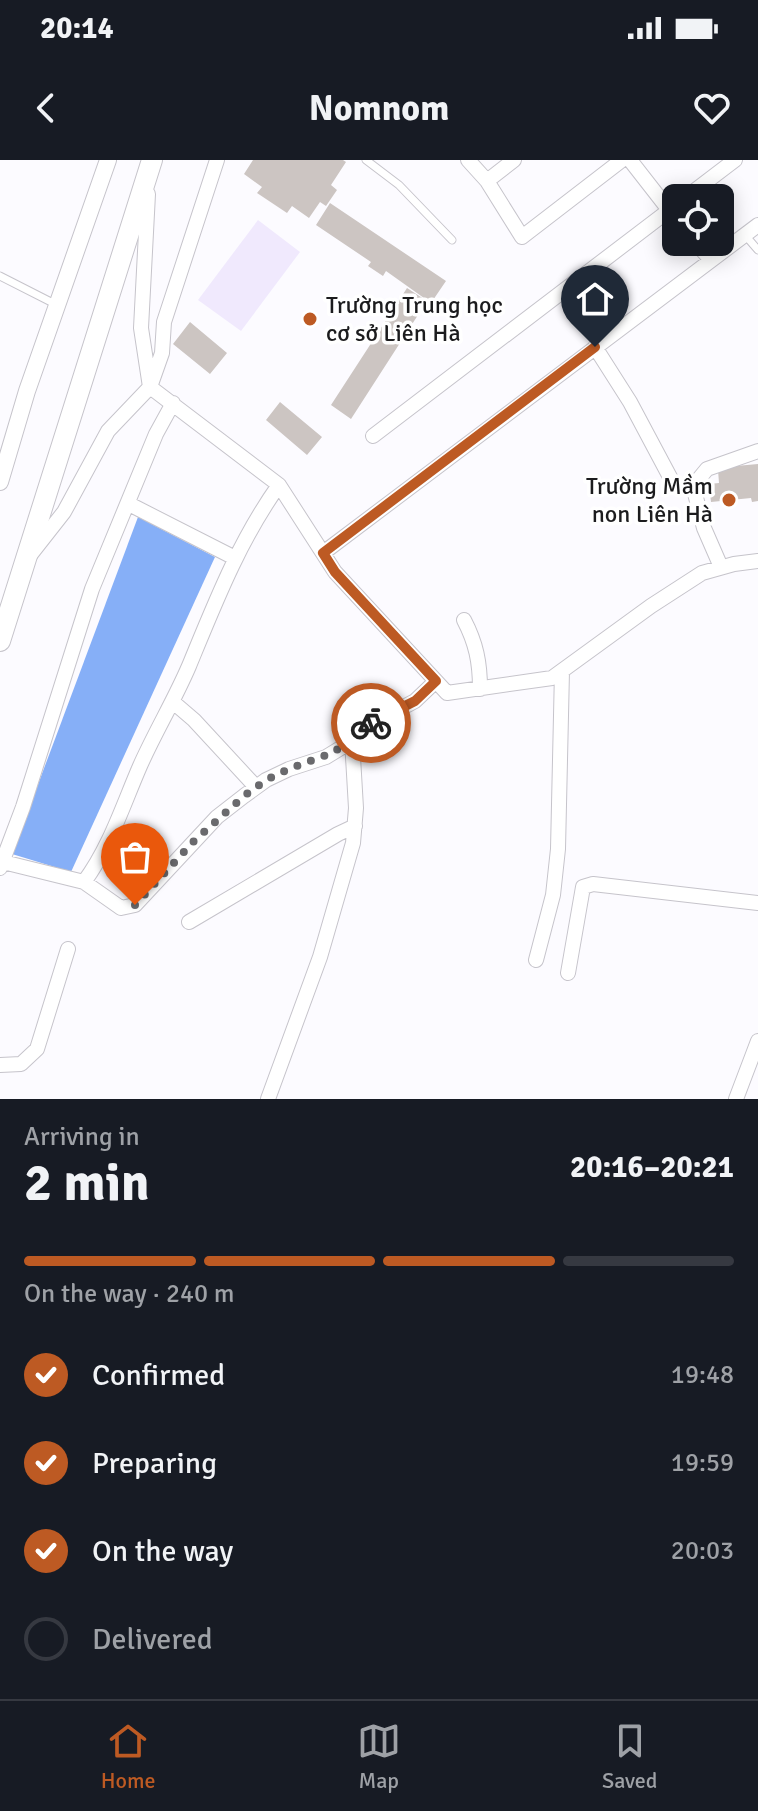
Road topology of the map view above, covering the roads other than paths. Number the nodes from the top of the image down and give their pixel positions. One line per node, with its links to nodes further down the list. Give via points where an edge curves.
1 (108, 160): 21 (street)
2 (217, 160): 23 (street, via 164,322 162,353)
3 (366, 160): 16 (lane, via 399,185)
4 (468, 160): 10 (street)
5 (514, 160): 10 (street)
6 (622, 160): 10 (street, via 522,237)
7 (630, 160): 12 (street)
8 (735, 160): 11 (street)
9 (151, 165): 23 (street, via 141,328); 34 (main road)
10 (487, 181)
11 (703, 184)
12 (662, 198)
13 (662, 221): 25 (street)
14 (758, 225): 15 (street)
15 (745, 235): 17 (lane); 19 (street)
16 (452, 240)
17 (758, 250)
18 (707, 256): 19 (street)
19 (711, 260): 22 (street)
20 (0, 276): 21 (lane)
21 (57, 305): 28 (street)
22 (595, 347): 27 (street); 31 (street)
23 (150, 387): 24 (street); 34 (street, via 108,431 64,512)
24 (173, 403): 29 (street); 30 (street)
25 (373, 436)
26 (758, 451): 35 (street, via 707,469 693,486)
27 (671, 479)
28 (0, 482)
29 (279, 485): 31 (street); 32 (street)
30 (129, 504): 32 (street); 45 (street, via 92,589)
31 (323, 553): 39 (street)
32 (235, 558): 41 (street)
33 (758, 561): 35 (street)
34 (25, 562): 37 (main road)
35 (721, 567): 38 (street, via 702,573 651,606)
36 (464, 620): 40 (street, via 475,642)
37 (0, 641)
38 (562, 671): 40 (street, via 552,678); 50 (street, via 558,849 553,895)
39 (436, 681): 40 (street, via 447,693); 42 (street, via 415,701)
40 (480, 689)
41 (173, 702): 43 (street); 46 (street, via 98,863)
42 (352, 740): 43 (street); 44 (street)
43 (256, 787): 46 (street, via 217,817 135,905 121,908)
44 (355, 826): 48 (street); 54 (street, via 320,957)
45 (1, 865): 46 (street)
46 (84, 882)
47 (758, 903): 51 (street, via 583,887)
48 (189, 922)
49 (68, 949): 53 (street, via 37,1049 21,1064)
50 (536, 960)
51 (568, 973)
52 (758, 1041): 55 (street)
53 (0, 1065)
54 (268, 1099)
55 (736, 1099)

